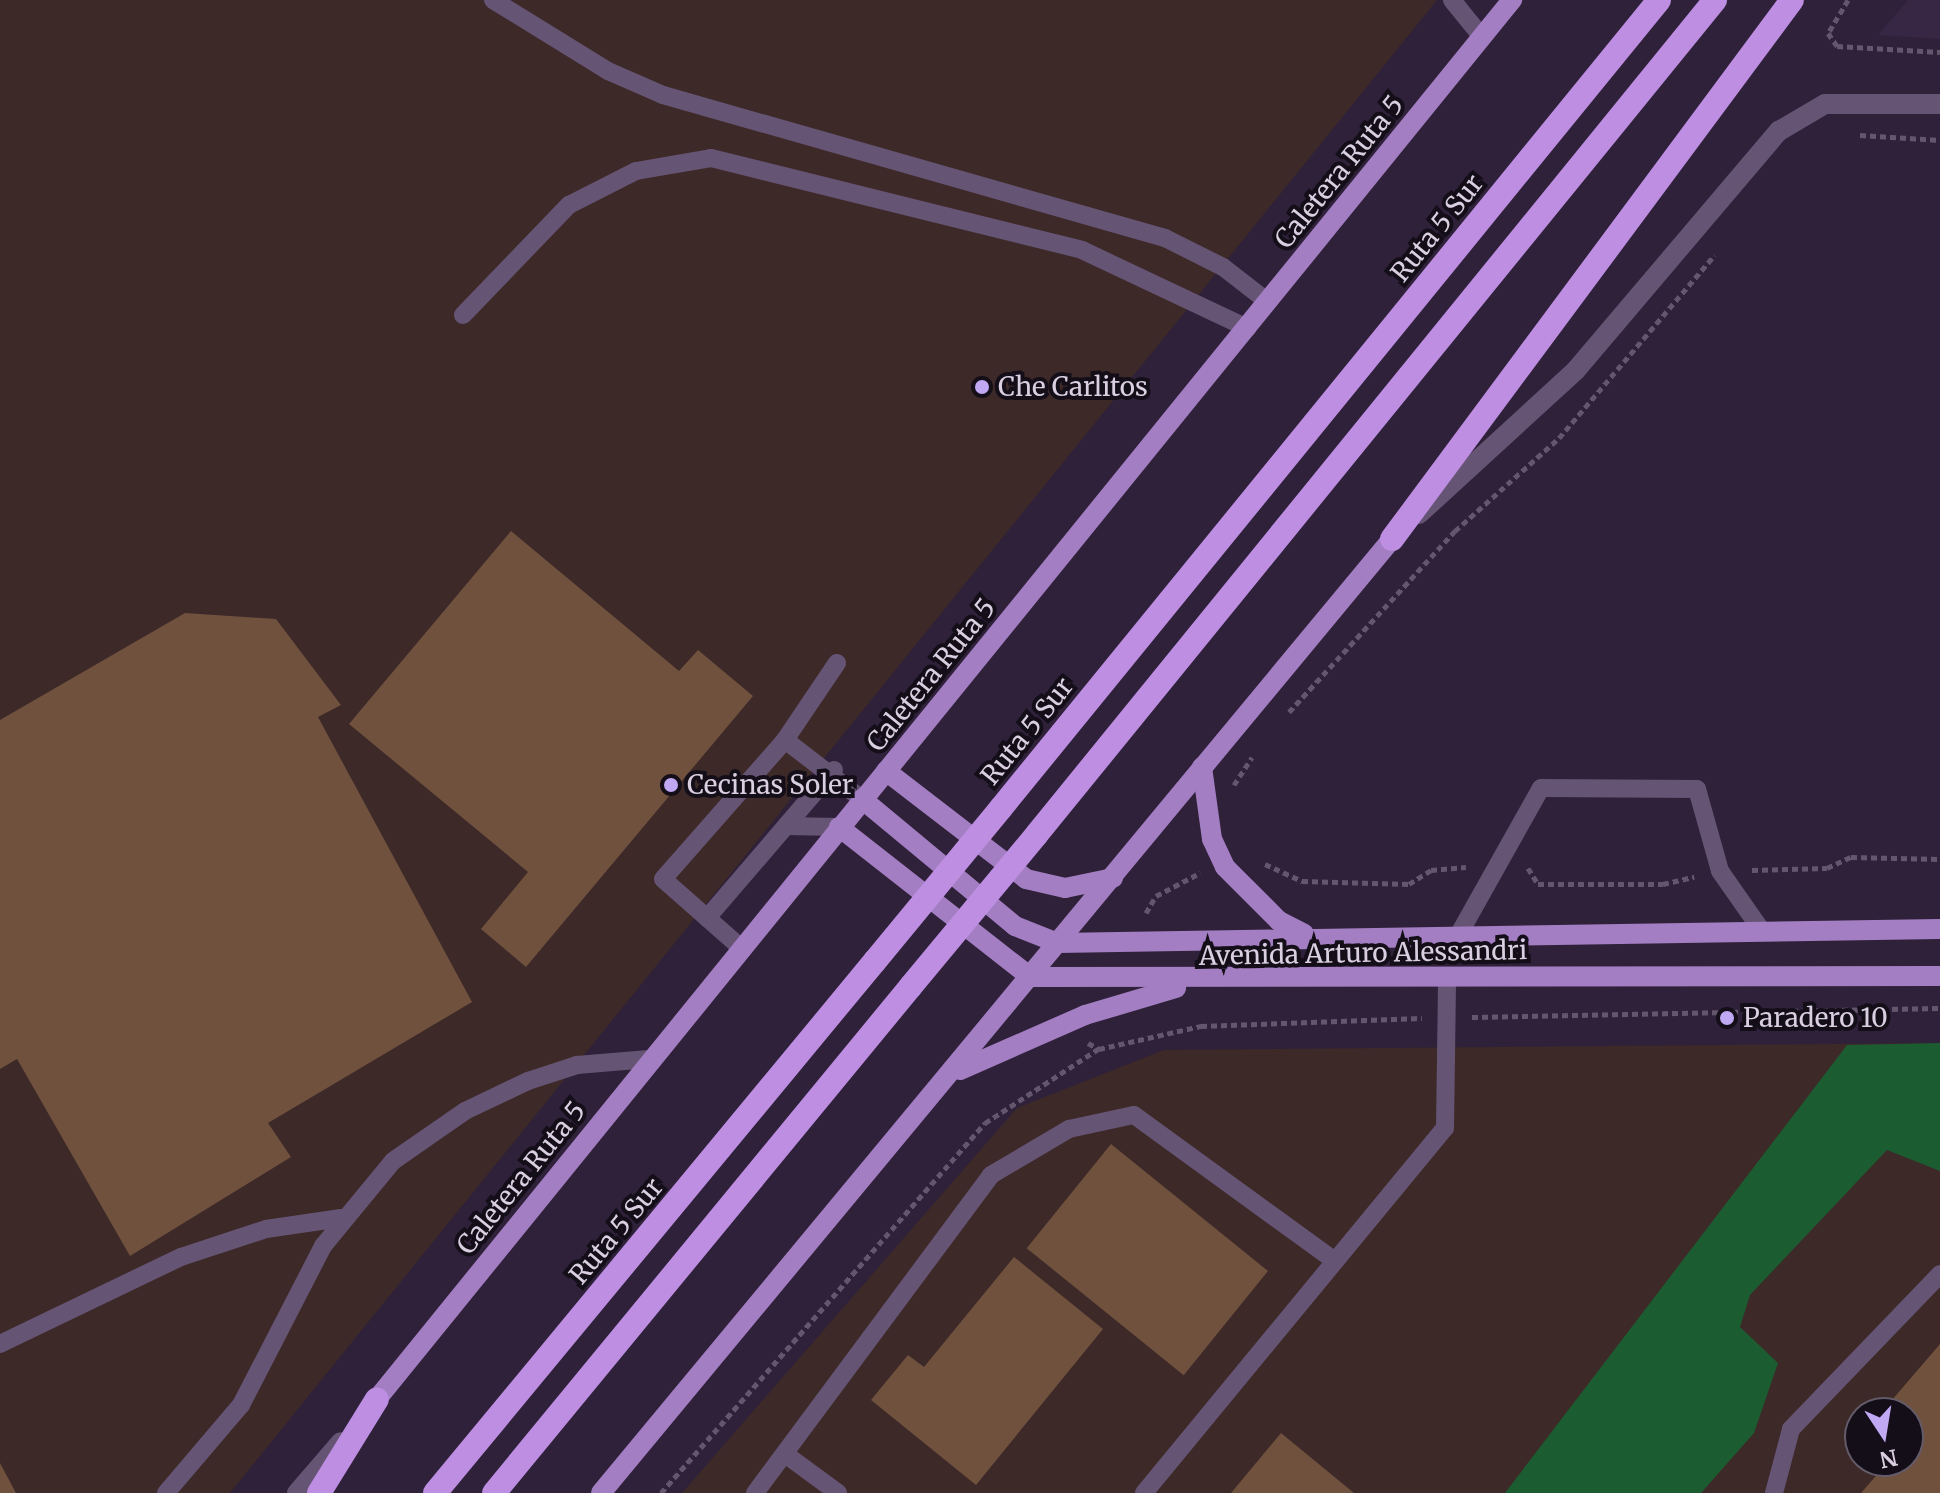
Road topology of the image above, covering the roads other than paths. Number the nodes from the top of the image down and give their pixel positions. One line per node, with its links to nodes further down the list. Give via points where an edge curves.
1 (493, 0): 9 (lane, via 608,71 663,95 1165,238 1223,267)
2 (1452, 0): 7 (lane)
3 (1512, 0): 7 (main road, Caletera Ruta 5)
4 (1659, 0): 44 (highway, Ruta 5 Sur, bridge)
5 (1715, 0): 45 (highway, bridge)
6 (1792, 0): 12 (highway)
7 (1482, 37): 9 (main road, Caletera Ruta 5)
8 (1940, 104): 12 (street, via 1825,104 1779,131 1576,370)
9 (1268, 302): 11 (main road, Caletera Ruta 5)
10 (463, 315): 11 (lane, via 569,205 636,171 711,158 1082,250)
11 (1247, 328): 17 (main road, Caletera Ruta 5)
12 (1392, 539): 15 (main road)
13 (837, 663): 14 (lane)
14 (785, 740): 16 (lane); 22 (lane, via 663,879)
15 (1202, 767): 21 (main road); 26 (main road, via 1212,839 1225,867 1279,921)
16 (834, 770): 18 (lane); 19 (lane)
17 (886, 771): 18 (main road, Caletera Ruta 5); 21 (main road, via 1026,879 1065,888)
18 (862, 799): 20 (main road, Caletera Ruta 5); 27 (main road, Avenida Arturo Alessandri, via 1015,926)
19 (786, 826): 20 (lane); 22 (lane)
20 (839, 827): 28 (main road, Caletera Ruta 5); 30 (main road)
21 (1113, 878): 27 (main road)
22 (707, 918): 28 (lane)
23 (1940, 929): 24 (main road, Avenida Arturo Alessandri)
24 (1762, 931): 25 (main road, Avenida Arturo Alessandri); 25 (lane, via 1720,871 1697,789 1541,788)
25 (1459, 934): 26 (main road, Avenida Arturo Alessandri)
26 (1307, 936): 27 (main road, Avenida Arturo Alessandri)
27 (1058, 943): 30 (main road)
28 (739, 946): 33 (main road, Caletera Ruta 5)
29 (1940, 976): 31 (main road, Avenida Arturo Alessandri)
30 (1030, 977): 32 (main road, Avenida Arturo Alessandri); 34 (main road)
31 (1447, 977): 32 (main road, Avenida Arturo Alessandri); 36 (lane, via 1445,1128)
32 (1199, 982): 34 (main road, via 1050,1029)
33 (649, 1059): 35 (lane, via 552,1071 465,1111 393,1161); 39 (main road, Caletera Ruta 5)
34 (957, 1071): 46 (main road)
35 (341, 1218): 38 (lane, via 266,1229 181,1257); 41 (lane, via 260,1375)
36 (1335, 1261): 40 (lane, via 1134,1115 1069,1129 991,1175); 49 (lane)
37 (1940, 1274): 50 (lane, via 1791,1429)
38 (0, 1344)
39 (377, 1399): 42 (street, Caletera Ruta 5); 43 (highway)
40 (785, 1454): 47 (lane); 48 (lane)
41 (166, 1493)
42 (297, 1493)
43 (319, 1493)
44 (435, 1493)
45 (494, 1493)
46 (601, 1493)
47 (755, 1493)
48 (838, 1493)
49 (1144, 1493)
50 (1774, 1493)

